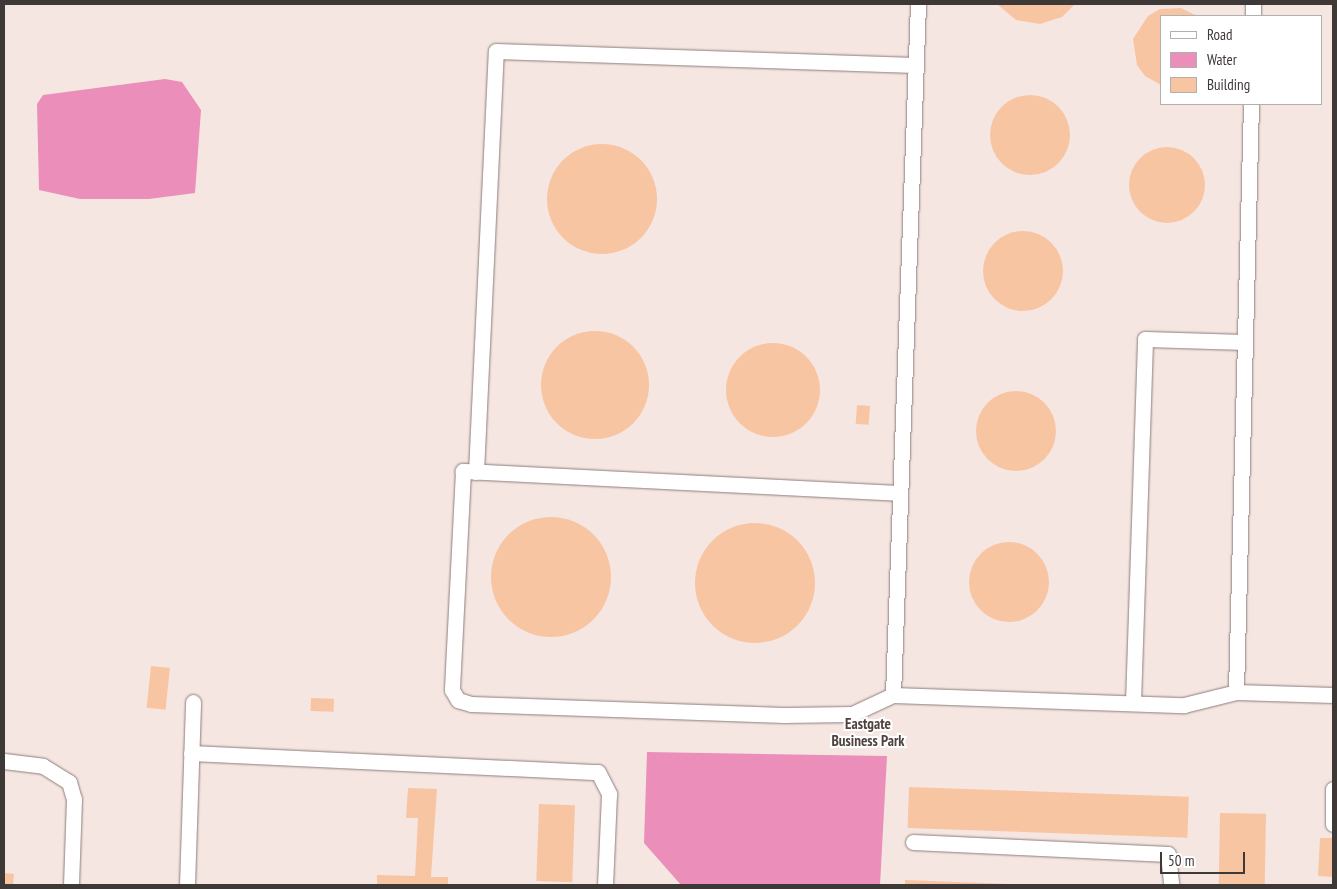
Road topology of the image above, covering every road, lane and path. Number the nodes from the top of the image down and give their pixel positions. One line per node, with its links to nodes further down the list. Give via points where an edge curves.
1 (918, 4): 2 (lane)
2 (916, 65): 5 (lane, via 496,51); 6 (lane)
3 (1251, 105): 4 (lane)
4 (1245, 342): 7 (lane); 11 (lane, via 1145,339)
5 (476, 472): 6 (lane); 8 (lane, via 463,471 451,675 452,690 458,700 852,714)
6 (900, 493): 8 (lane)
7 (1236, 692): 9 (lane); 11 (lane, via 1184,705)
8 (892, 695): 11 (lane)
9 (1333, 695)
10 (192, 702): 13 (lane)
11 (1133, 703)
12 (4, 752): 14 (lane)
13 (191, 753): 20 (lane); 21 (lane, via 598,772 609,794)
14 (20, 760): 15 (lane); 19 (lane, via 43,766 69,782 74,799)
15 (4, 761)
16 (1333, 789): 17 (lane)
17 (1333, 824)
18 (913, 842): 22 (lane, via 1168,854)
19 (71, 885)
20 (187, 885)
21 (605, 885)
22 (1171, 885)

